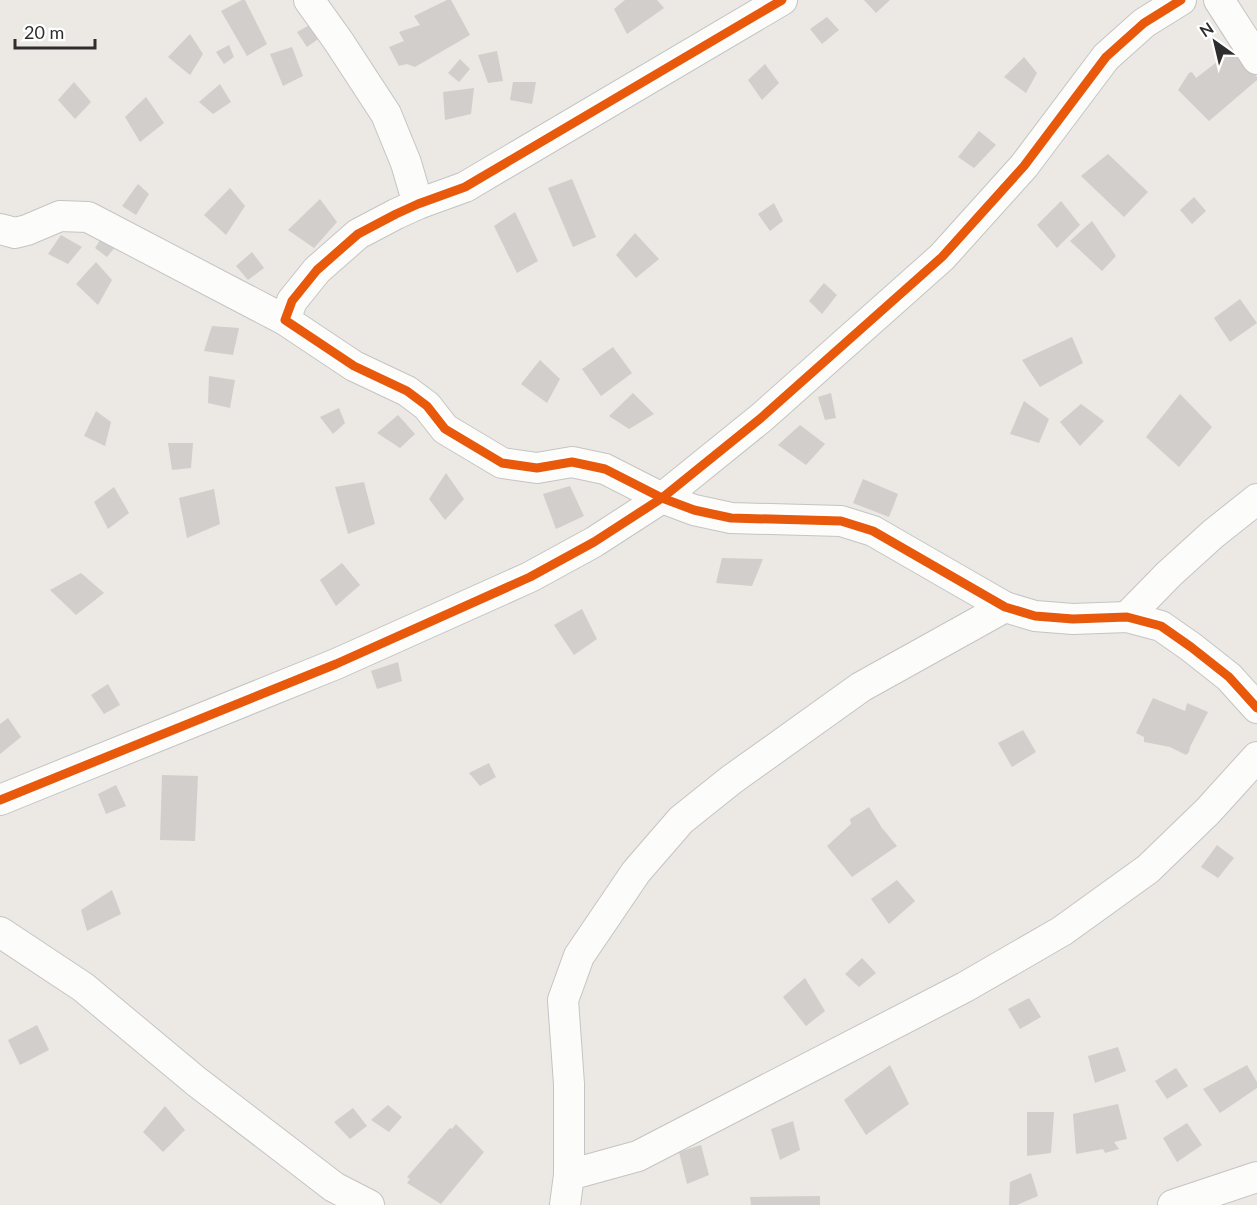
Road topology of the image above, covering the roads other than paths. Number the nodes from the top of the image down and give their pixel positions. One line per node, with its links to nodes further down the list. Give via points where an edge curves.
1 (309, 0): 6 (street, via 386,114)
2 (782, 0): 6 (street, via 465,187)
3 (1180, 0): 9 (street, via 1144,23 1106,57 1024,166 942,257 761,418)
4 (1219, 0): 5 (street)
5 (1257, 59)
6 (418, 204): 8 (street, via 358,234 317,270 292,302)
7 (0, 229): 8 (street, via 15,233 60,216 88,217)
8 (285, 320): 9 (street, via 354,366 407,391 427,406 445,429 502,463 537,468 572,462 605,469)
9 (662, 498): 11 (street, via 731,518 841,521 873,531); 15 (street, via 530,577 336,664)
10 (1257, 500): 12 (street, via 1213,534)
11 (1005, 607): 12 (street, via 1064,619); 17 (street, via 861,687 731,780 681,820 636,872 579,956 563,1000 569,1084)
12 (1127, 617): 13 (street, via 1161,626 1229,677)
13 (1257, 708)
14 (1257, 758): 17 (street, via 1148,869 1062,931 965,987 638,1156)
15 (0, 800)
16 (0, 932): 19 (street, via 82,987 334,1187)
17 (569, 1175): 20 (street)
18 (1257, 1177): 21 (street)
19 (369, 1205)
20 (565, 1205)
21 (1173, 1205)

